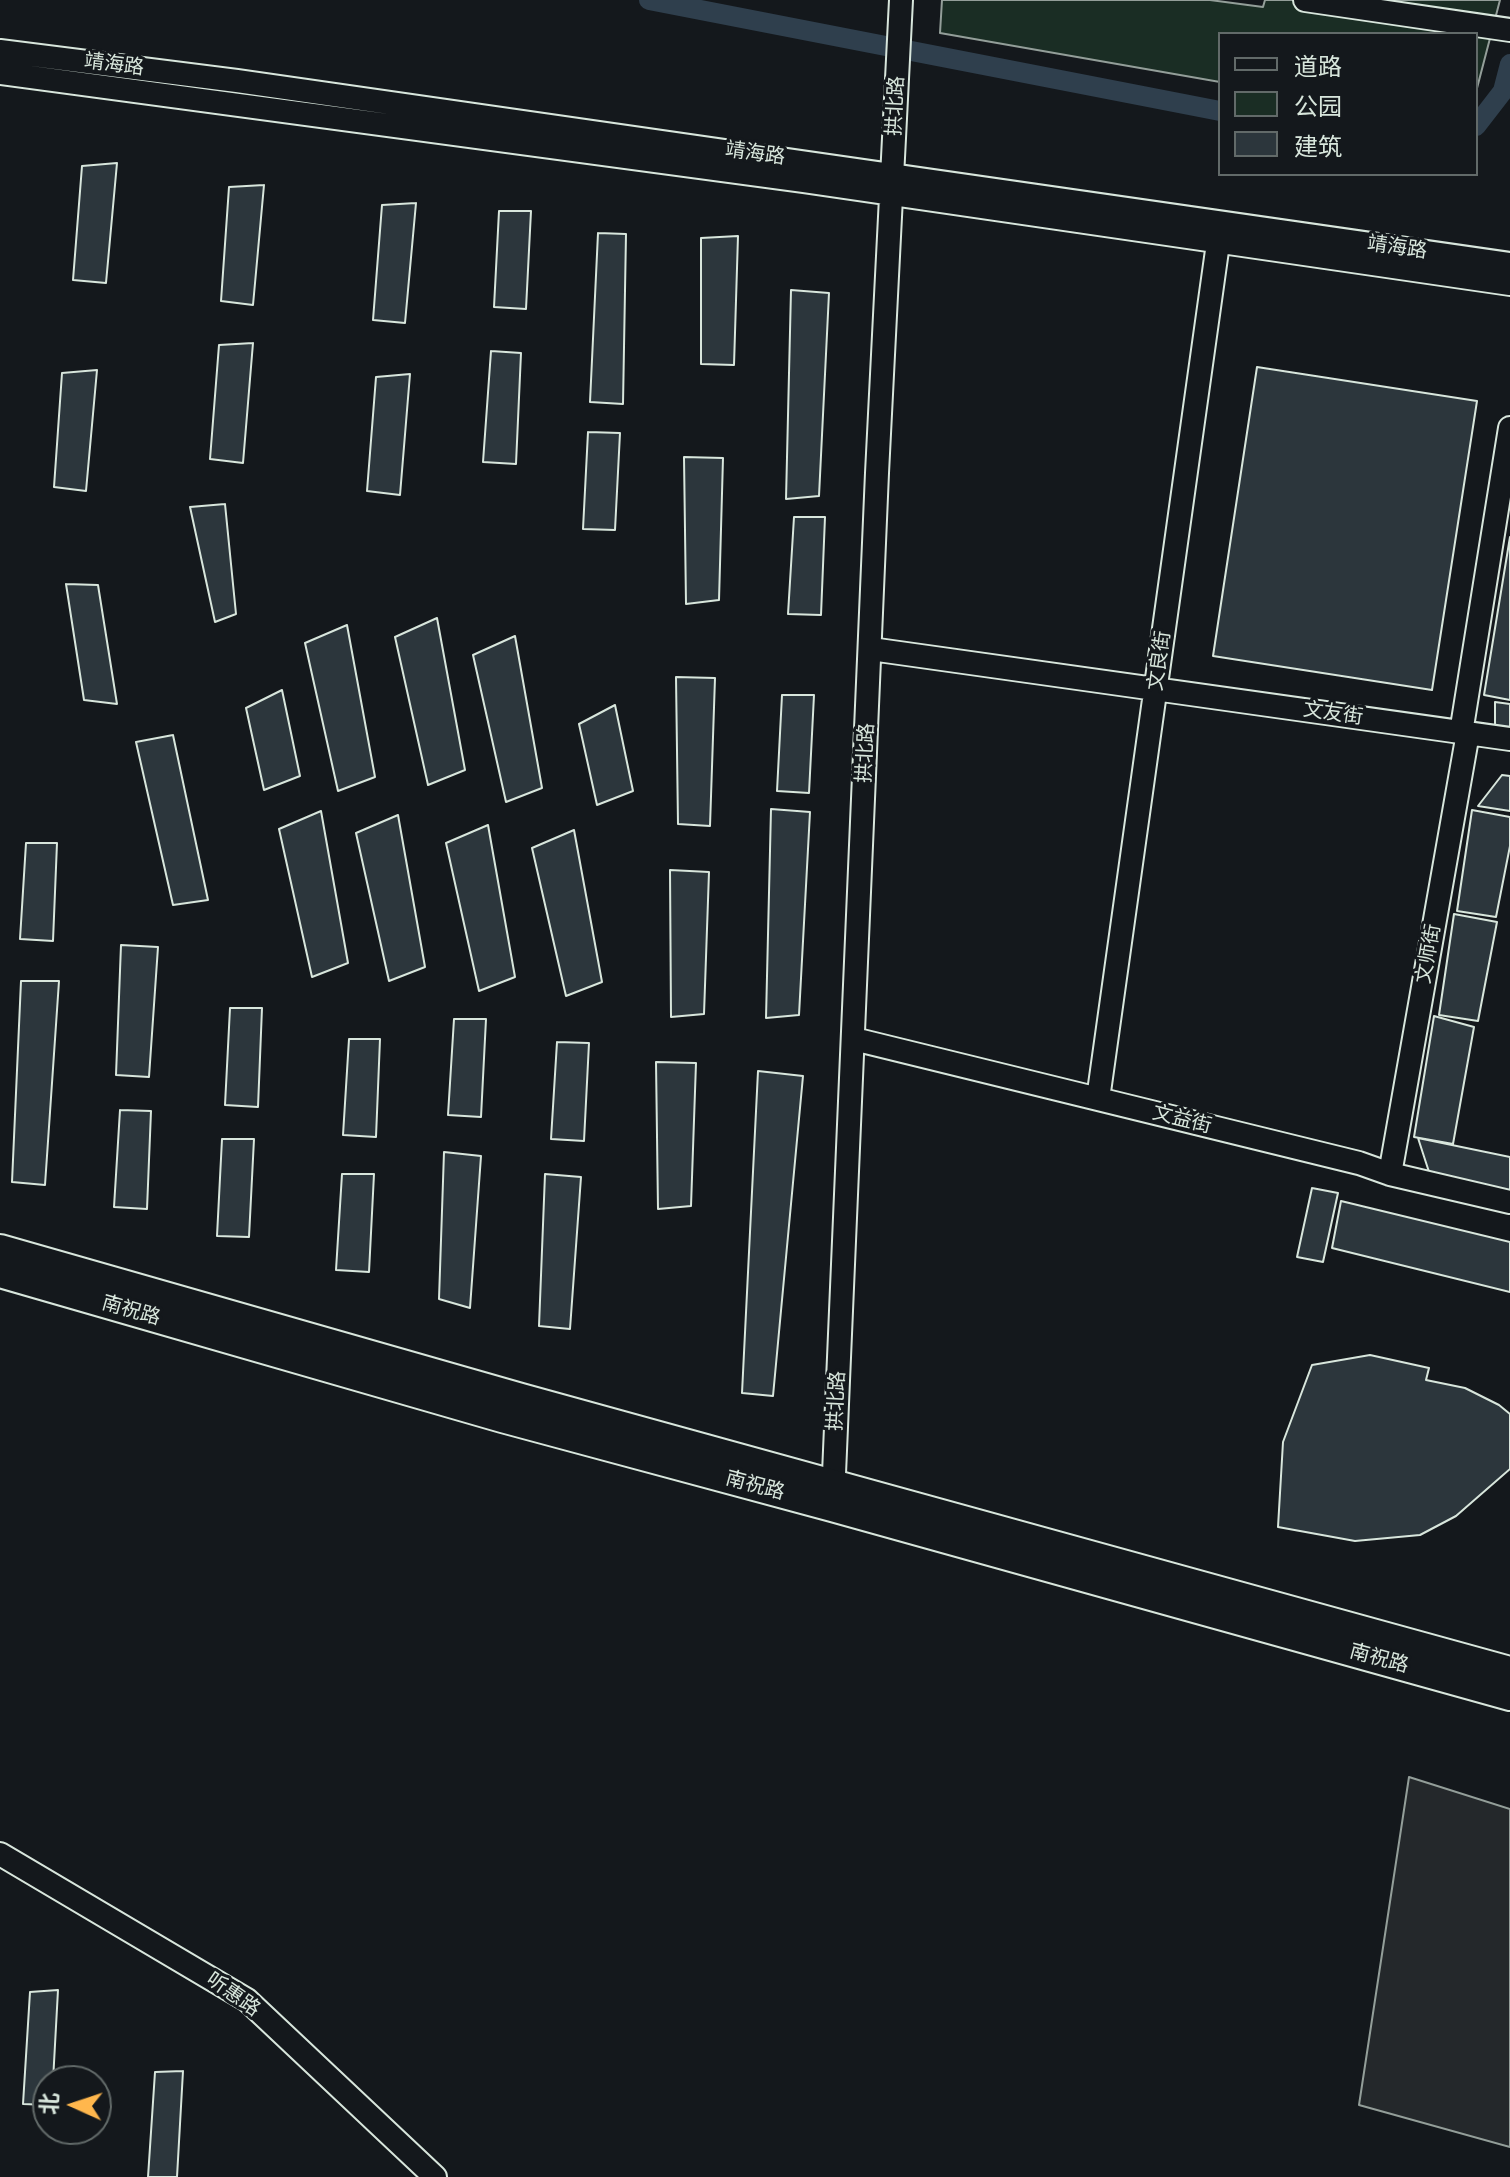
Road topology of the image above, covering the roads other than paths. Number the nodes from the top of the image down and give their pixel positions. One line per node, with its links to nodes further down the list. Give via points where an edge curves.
1 (1305, 0): 3 (street)
2 (901, 3): 6 (street, 拱北路)
3 (1510, 30)
4 (0, 51): 6 (street, 靖海路, via 237,81)
5 (0, 73): 6 (street, 靖海路)
6 (892, 185): 7 (street, 靖海路); 11 (street, 拱北路)
7 (1220, 232): 8 (street, 靖海路); 9 (street, 靖海路); 12 (street, 文良街)
8 (1510, 264)
9 (1510, 284)
10 (1510, 428): 13 (street, 文师街)
11 (871, 649): 12 (street, 文友街); 15 (street, 拱北路)
12 (1156, 690): 13 (street, 文友街); 16 (street, 文良街)
13 (1465, 733): 14 (street, 文友街); 17 (street, 文师街)
14 (1510, 739)
15 (854, 1039): 16 (street, 文益街); 21 (street, 拱北路)
16 (1098, 1099): 17 (street, 文益街)
17 (1390, 1174): 18 (street, 文益街)
18 (1510, 1202)
19 (0, 1249): 21 (main road, 南祝路, via 521,1398)
20 (0, 1273): 21 (main road, 南祝路, via 502,1418)
21 (833, 1495): 22 (main road, 南祝路)
22 (1509, 1690)
23 (0, 1854): 24 (street, 听惠路, via 247,2000)
24 (435, 2177)

